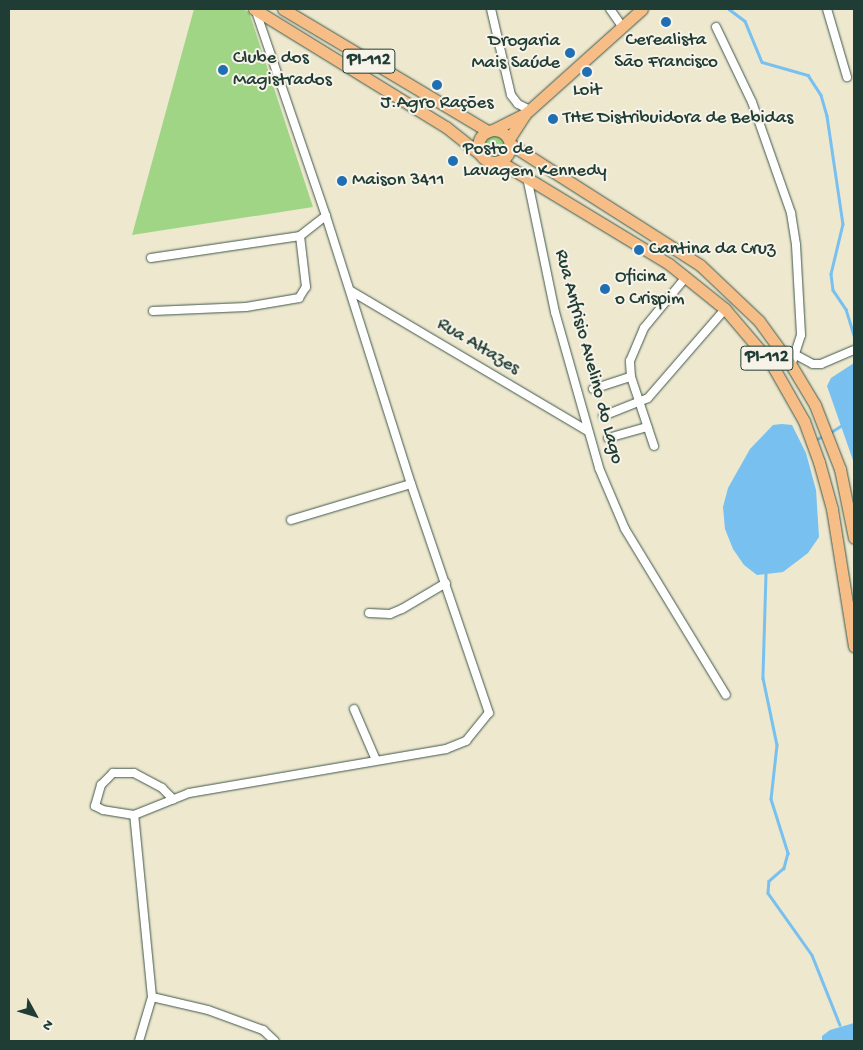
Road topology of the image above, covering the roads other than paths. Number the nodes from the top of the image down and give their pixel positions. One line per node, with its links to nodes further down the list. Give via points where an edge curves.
1 (254, 9): 10 (main road, PI-112); 18 (street)
2 (283, 9): 7 (main road, PI-112)
3 (490, 9): 12 (street, via 511,94)
4 (610, 9): 8 (street)
5 (642, 9): 8 (main road)
6 (827, 9): 11 (street)
7 (304, 22): 10 (main road); 13 (main road, PI-112)
8 (622, 26): 12 (main road)
9 (716, 27): 26 (street, via 752,102 790,213 796,244 801,328)
10 (296, 35): 15 (main road, PI-112, via 446,127)
11 (847, 77)
12 (527, 112): 13 (main road); 14 (main road)
13 (491, 130): 14 (main road, PI-112, via 503,132); 15 (main road, via 479,139)
14 (510, 141): 16 (main road, via 508,155); 26 (main road, PI-112, via 700,265 759,321)
15 (480, 154): 16 (main road, PI-112, via 488,161)
16 (499, 161): 17 (main road, PI-112)
17 (527, 175): 21 (main road, PI-112, via 630,238); 32 (street, Rua Anfrisio Avelino do Lago, via 555,312)
18 (326, 216): 19 (street); 22 (street)
19 (300, 236): 20 (street); 24 (street, via 306,288 300,298 246,307)
20 (151, 258)
21 (686, 277): 23 (main road, PI-112); 27 (street, via 644,328 630,361)
22 (351, 291): 32 (street, Rua Altazes); 35 (street)
23 (725, 309): 29 (street, via 652,394); 40 (main road, PI-112, via 782,379 814,444 832,509)
24 (153, 311)
25 (854, 350): 26 (street, via 821,364)
26 (793, 360): 37 (main road, PI-112, via 830,441 848,501)
27 (631, 378): 28 (street); 29 (street)
28 (593, 389)
29 (639, 403): 30 (street); 31 (street)
30 (603, 416)
31 (648, 427): 33 (street); 34 (street)
32 (588, 431): 41 (street, Rua Anfrisio Avelino do Lago, via 599,468 625,529)
33 (608, 438)
34 (654, 446)
35 (411, 484): 36 (street); 38 (street)
36 (291, 520)
37 (854, 538)
38 (446, 583): 39 (street, via 390,614); 43 (street, via 489,713 472,736 460,745)
39 (369, 613)
40 (854, 646)
41 (726, 695)
42 (354, 709): 43 (street)
43 (376, 760): 44 (street, via 215,788)
44 (173, 799): 45 (street); 45 (street, via 162,788 134,773 113,773 101,785 95,806)
45 (134, 815): 46 (street)
46 (152, 997): 47 (street); 48 (street, via 208,1010 263,1030)
47 (139, 1041)
48 (275, 1041)

